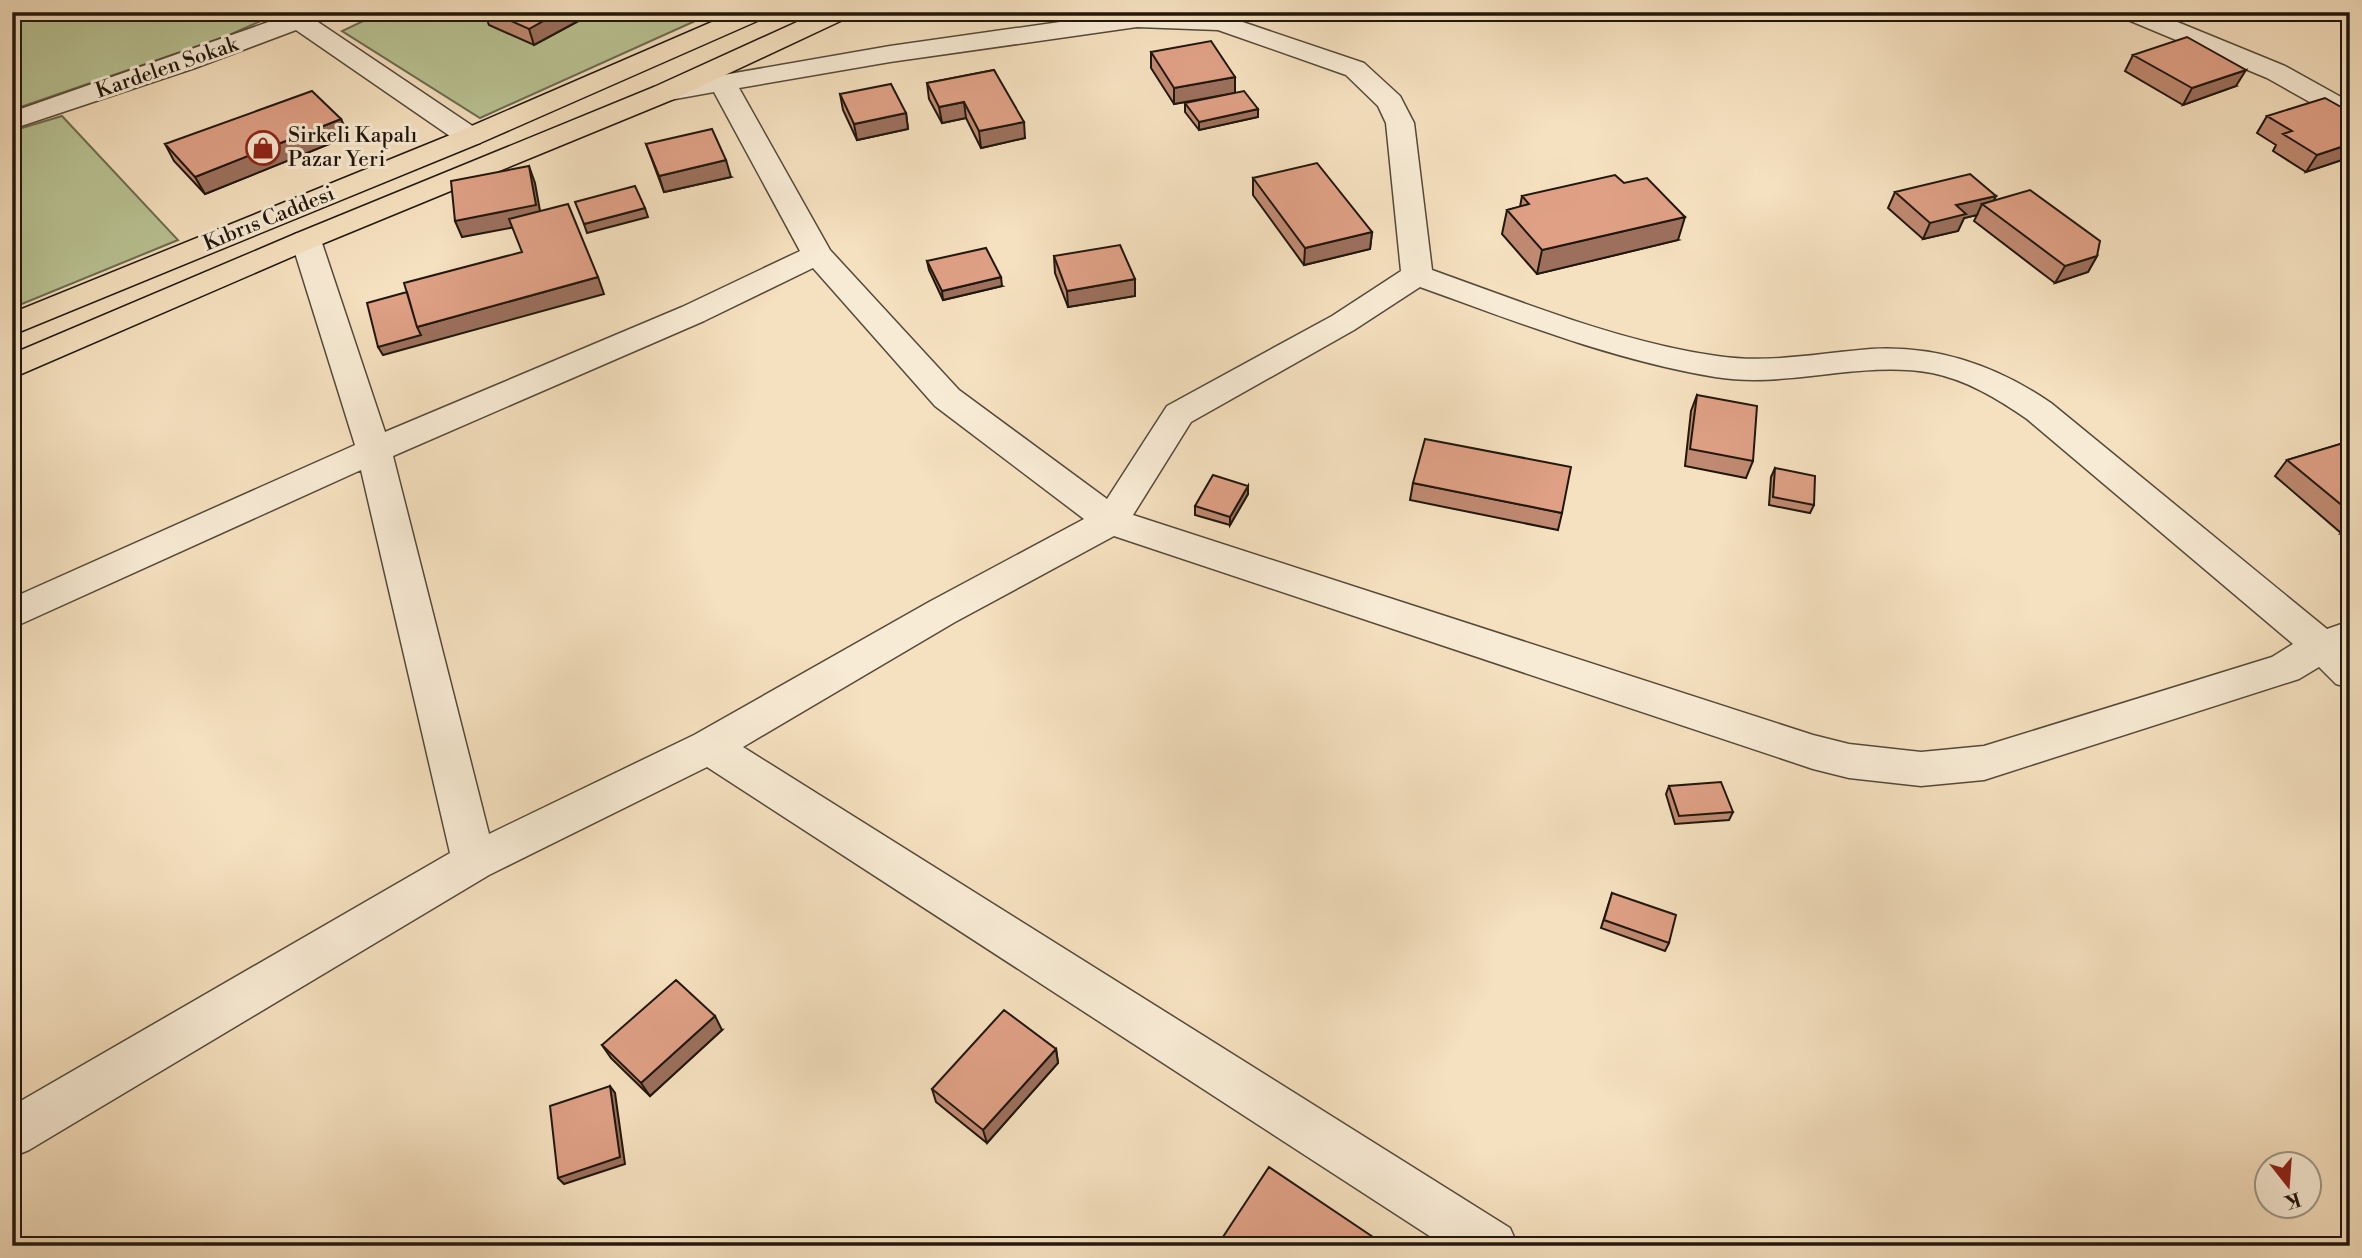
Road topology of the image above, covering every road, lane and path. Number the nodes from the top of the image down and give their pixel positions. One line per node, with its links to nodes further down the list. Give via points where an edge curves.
1 (757, 12): 9 (main road, Kıbrıs Caddesi)
2 (840, 12): 6 (main road)
3 (2130, 12): 7 (street, via 2276,72)
4 (310, 16): 8 (street, Kardelen Sokak); 9 (street)
5 (723, 84): 6 (street); 11 (street); 12 (street, via 1088,24 1151,19 1222,23 1355,69 1390,102 1400,123)
6 (664, 93): 10 (main road)
7 (2350, 113)
8 (12, 121)
9 (470, 136): 13 (main road, Kıbrıs Caddesi)
10 (306, 240): 14 (main road); 15 (street)
11 (817, 254): 15 (street, via 693,314); 16 (street, via 947,398)
12 (1417, 275): 16 (street, via 1343,323 1179,414); 18 (street, via 1624,346 1709,366 1789,371 1890,359 1954,367 1984,378 2039,411)
13 (12, 325)
14 (12, 367)
15 (374, 450): 17 (street); 21 (street)
16 (1111, 521): 18 (street, via 1813,752 1885,767 1984,764 2285,668); 20 (street)
17 (12, 614)
18 (2336, 641): 19 (street)
19 (2350, 673)
20 (709, 747): 21 (street); 23 (street)
21 (474, 862): 22 (street)
22 (12, 1133)
23 (1492, 1246)

